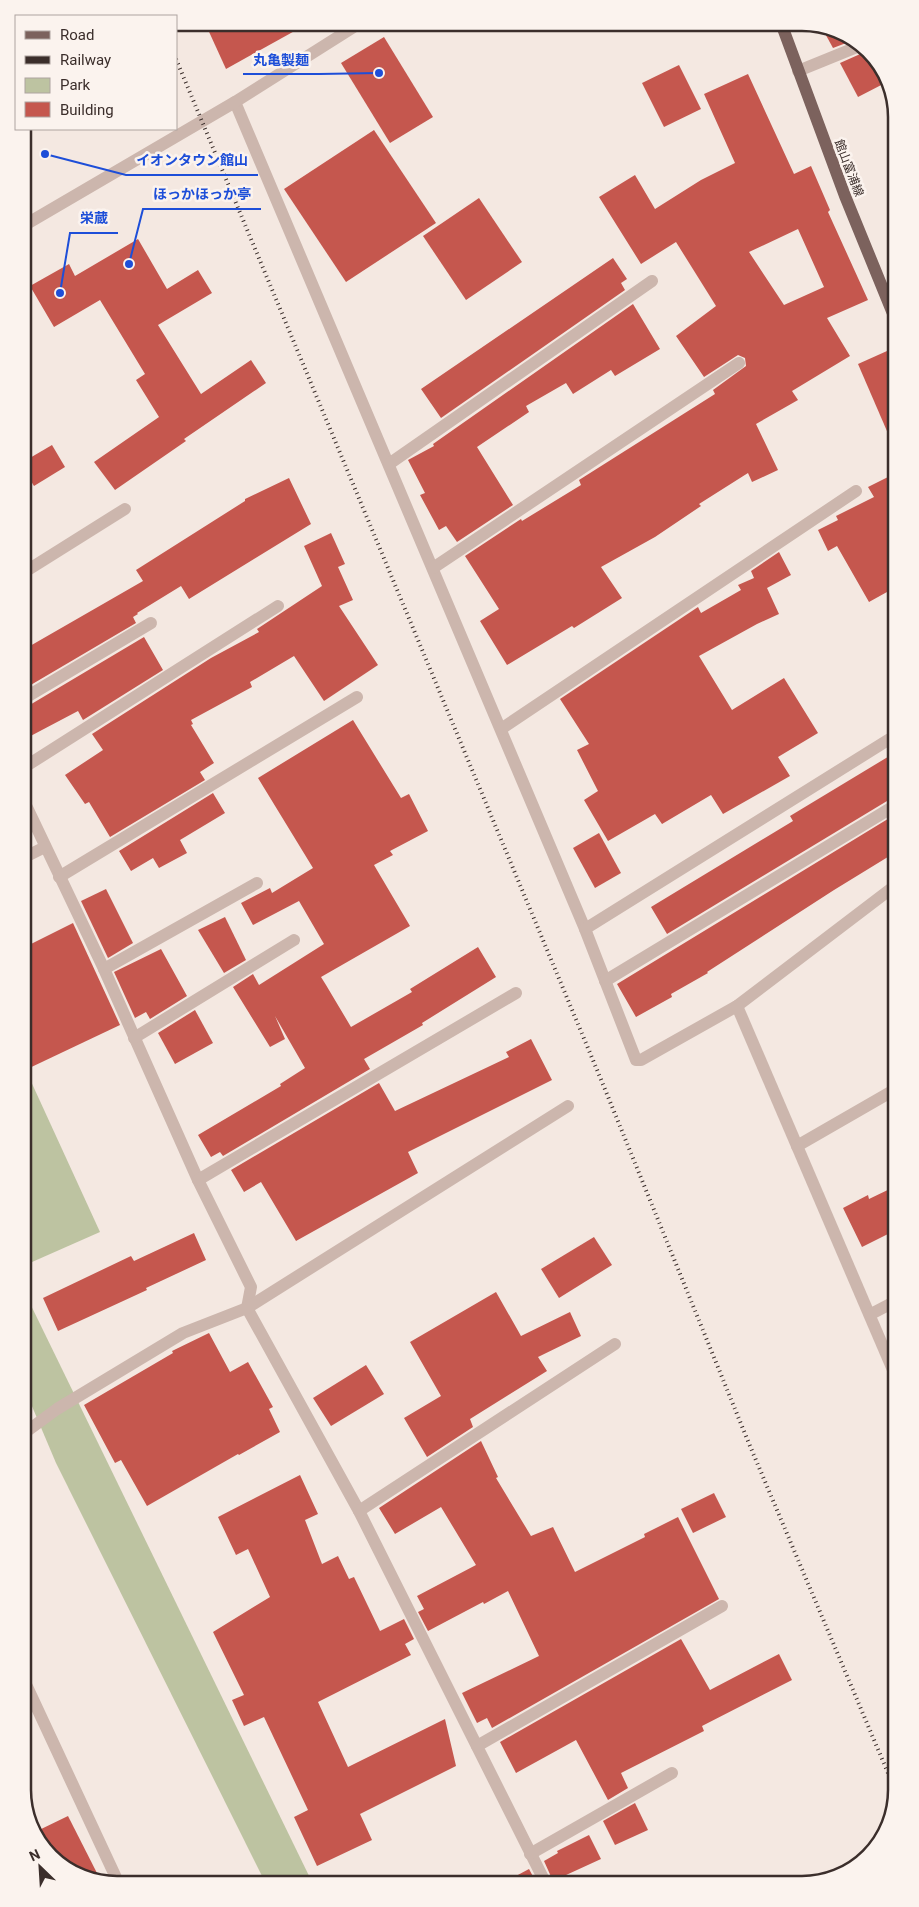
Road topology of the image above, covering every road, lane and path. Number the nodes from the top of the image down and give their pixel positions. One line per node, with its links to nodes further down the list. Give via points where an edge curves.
1 (347, 31): 5 (street)
2 (784, 31): 4 (main road, 館山富浦線)
3 (853, 49): 4 (street)
4 (798, 71): 8 (main road, 館山富浦線)
5 (235, 102): 6 (street); 10 (street)
6 (31, 221)
7 (652, 282): 10 (street)
8 (888, 301)
9 (739, 364): 14 (street)
10 (389, 464): 14 (street)
11 (856, 491): 19 (street)
12 (125, 509): 13 (street)
13 (31, 568)
14 (433, 568): 19 (street)
15 (278, 606): 21 (street)
16 (152, 623): 17 (street)
17 (31, 694)
18 (357, 698): 26 (street)
19 (500, 729): 29 (street)
20 (888, 740): 29 (street)
21 (31, 763)
22 (888, 810): 32 (street)
23 (31, 816): 24 (street)
24 (45, 847): 25 (street); 26 (street)
25 (31, 854)
26 (59, 877): 31 (street)
27 (257, 883): 31 (street)
28 (888, 891): 34 (street)
29 (585, 929): 32 (street)
30 (294, 940): 35 (street)
31 (104, 970): 35 (street)
32 (605, 981): 34 (street, via 636,1060)
33 (516, 993): 39 (street)
34 (736, 1006): 38 (street)
35 (134, 1038): 39 (street)
36 (888, 1094): 38 (street)
37 (568, 1106): 41 (street)
38 (796, 1146): 42 (street)
39 (198, 1180): 41 (street, via 251,1287)
40 (888, 1305): 42 (street)
41 (247, 1308): 45 (street, via 183,1333); 46 (street)
42 (871, 1314): 44 (street)
43 (614, 1344): 46 (street)
44 (888, 1357)
45 (31, 1428)
46 (359, 1511): 49 (street)
47 (722, 1606): 49 (street)
48 (31, 1697): 52 (street)
49 (477, 1746): 51 (street)
50 (672, 1773): 51 (street)
51 (530, 1854): 53 (street)
52 (115, 1876)
53 (542, 1876)

